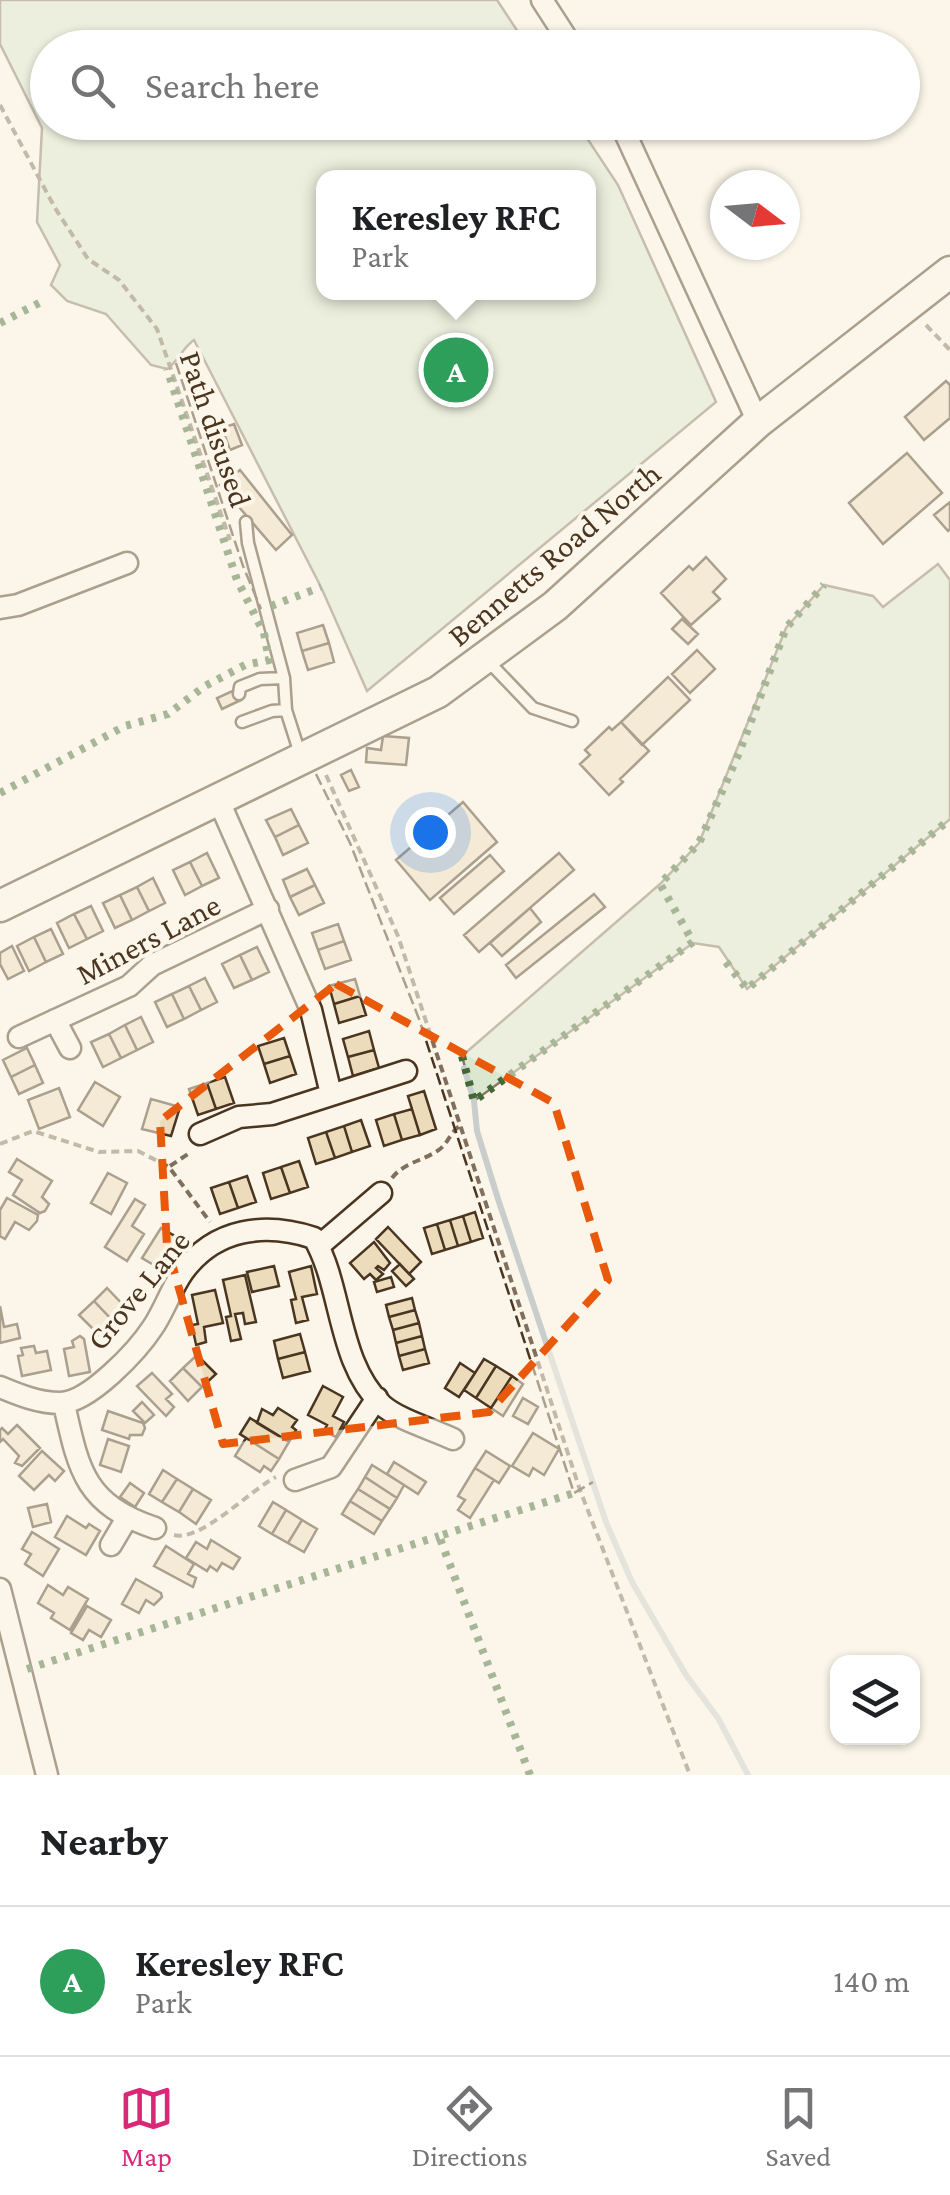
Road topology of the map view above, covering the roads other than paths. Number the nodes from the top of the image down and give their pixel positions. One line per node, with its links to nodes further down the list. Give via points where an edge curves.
1 (542, 0): 2 (street)
2 (561, 30)
3 (628, 140): 5 (street)
4 (950, 272): 5 (street, Bennetts Road North)
5 (758, 422): 9 (street, Bennetts Road North, via 555,606)
6 (246, 522): 10 (lane)
7 (127, 563): 8 (street)
8 (0, 608)
9 (486, 659): 13 (lane, via 534,708); 15 (street, Bennetts Road North, via 438,692)
10 (284, 678): 11 (lane, via 260,679 240,687); 12 (lane)
11 (239, 694)
12 (286, 710): 14 (lane); 15 (lane)
13 (572, 721)
14 (242, 722)
15 (301, 758): 16 (street, Bennetts Road North)
16 (218, 799): 17 (street, Bennetts Road North); 18 (street, Miners Lane)
17 (0, 906)
18 (268, 909): 19 (street, Miners Lane); 23 (street, Miners Lane, via 311,1010)
19 (55, 1020): 20 (street, Miners Lane); 21 (street, Miners Lane)
20 (19, 1037)
21 (70, 1048)
22 (406, 1070): 23 (street)
23 (331, 1094): 24 (street)
24 (200, 1134)
25 (381, 1192): 26 (street)
26 (319, 1246): 28 (street, via 348,1345); 29 (street, Grove Lane, via 294,1231 258,1228 223,1237 181,1274 154,1326 125,1362)
27 (0, 1387): 29 (street)
28 (377, 1398): 30 (street); 31 (street, via 331,1467)
29 (64, 1404): 32 (street, via 90,1485)
30 (453, 1438)
31 (295, 1480)
32 (127, 1518): 33 (street); 34 (street)
33 (156, 1528)
34 (111, 1545)
35 (0, 1589): 36 (street)
36 (47, 1775)

